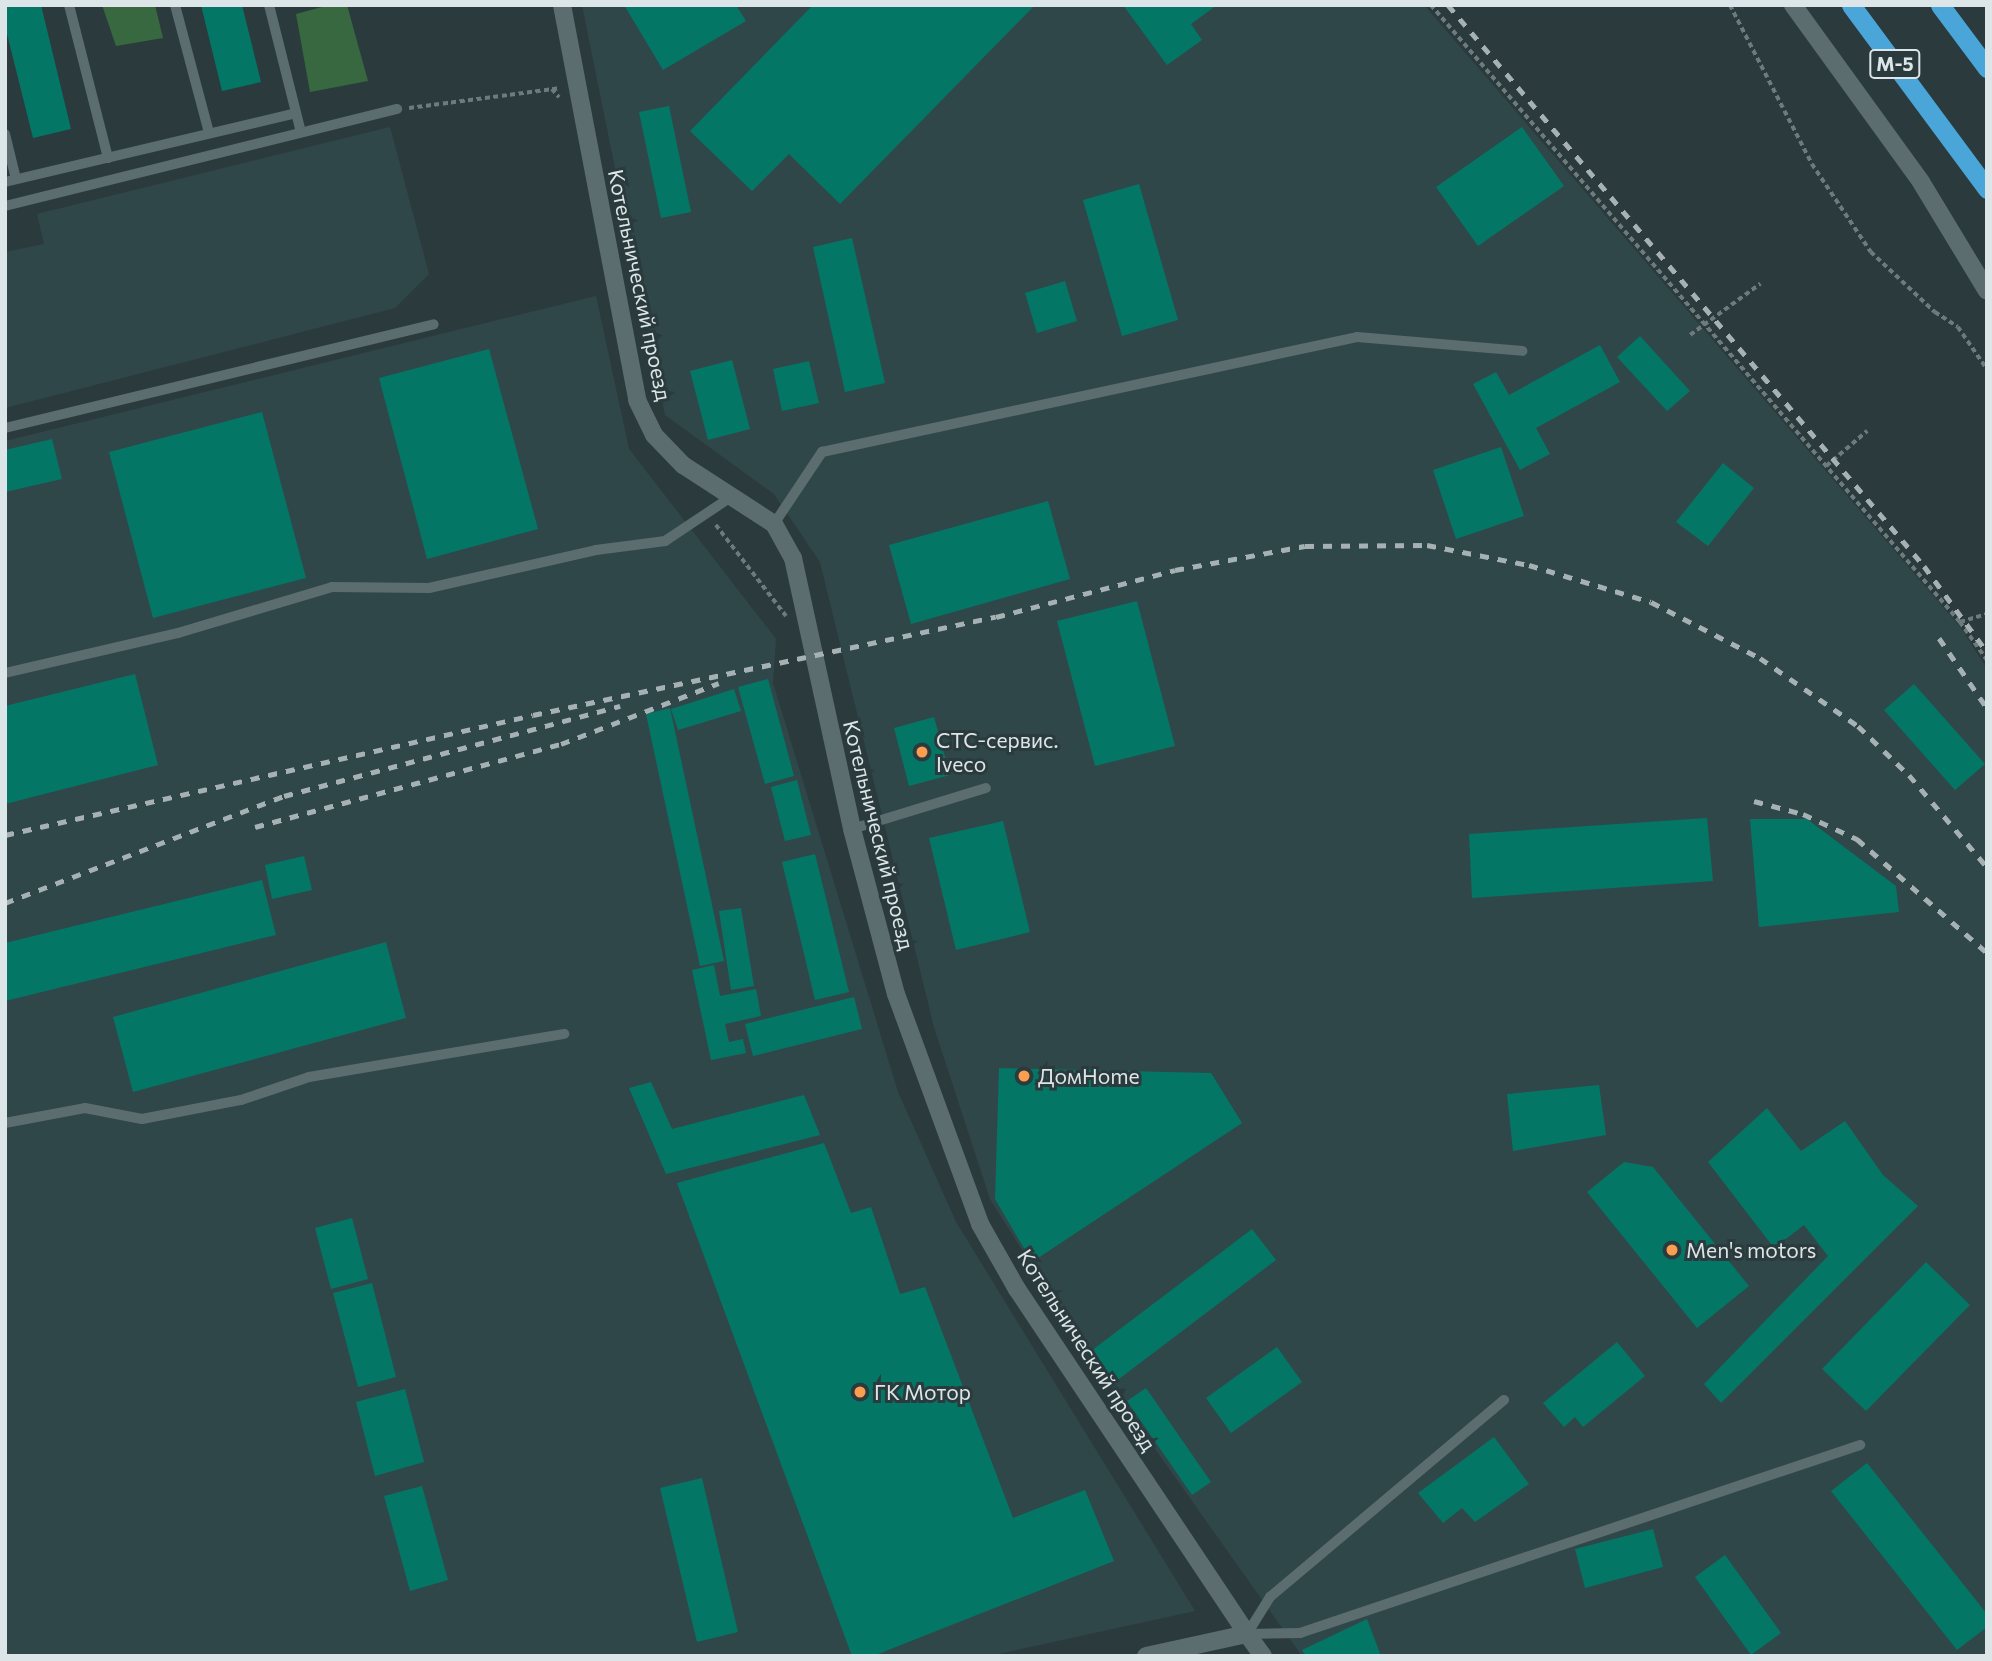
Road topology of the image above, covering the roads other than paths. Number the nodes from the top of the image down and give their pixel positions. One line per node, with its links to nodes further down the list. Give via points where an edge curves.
1 (69, 5): 14 (lane)
2 (175, 5): 13 (lane)
3 (269, 5): 10 (lane)
4 (562, 5): 23 (street, Котельнический проезд, via 637,400 654,435 683,465)
5 (1793, 5): 19 (street, М-5, via 1921,182)
6 (1850, 5): 17 (highway, М-5)
7 (1940, 5): 8 (highway)
8 (1987, 68)
9 (397, 109): 11 (lane)
10 (296, 113): 11 (lane); 13 (lane)
11 (300, 132): 18 (lane)
12 (5, 134): 15 (lane)
13 (209, 134): 14 (lane)
14 (108, 158): 15 (lane)
15 (16, 179): 16 (lane)
16 (5, 182)
17 (1987, 189)
18 (5, 206)
19 (1987, 290)
20 (434, 324): 22 (lane)
21 (1522, 351): 24 (lane, via 1357,337 822,452)
22 (5, 428)
23 (731, 497): 24 (street, Котельнический проезд); 25 (lane, via 709,516 665,541 596,550 429,588 332,587 178,633)
24 (774, 524): 27 (street, Котельнический проезд, via 793,558)
25 (5, 673)
26 (986, 788): 27 (lane)
27 (852, 829): 32 (street, Котельнический проезд, via 896,994 980,1224 1032,1311)
28 (564, 1034): 29 (lane, via 309,1077 241,1100 142,1119 85,1108)
29 (5, 1124)
30 (1504, 1400): 32 (lane, via 1269,1597)
31 (1860, 1445): 32 (lane, via 1300,1633)
32 (1247, 1634): 33 (street); 34 (street, Котельнический проезд)
33 (1146, 1656)
34 (1263, 1656)

